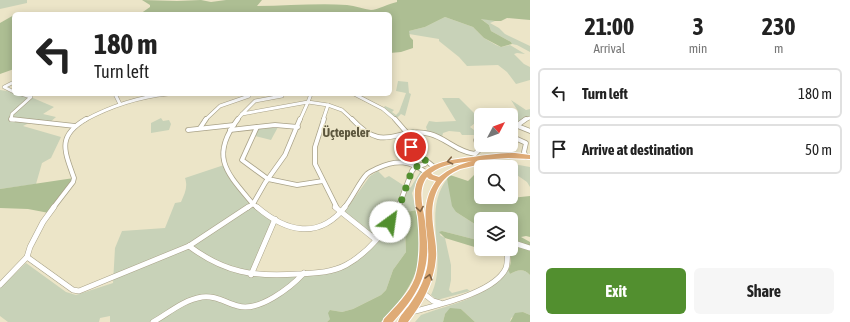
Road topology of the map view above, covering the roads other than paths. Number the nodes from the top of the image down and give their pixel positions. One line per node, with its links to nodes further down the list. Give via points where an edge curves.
1 (12, 83): 2 (street, via 4,87)
2 (12, 91)
3 (26, 96): 17 (street, via 31,98 12,114 10,120)
4 (116, 96): 11 (street)
5 (146, 96): 11 (street)
6 (249, 96): 21 (street, via 216,108)
7 (282, 96): 13 (street, via 255,101)
8 (310, 96): 10 (street)
9 (358, 96): 25 (street, via 387,112)
10 (308, 102): 12 (street); 13 (street); 20 (street)
11 (120, 104): 17 (street)
12 (328, 105): 25 (street, via 343,110 363,130 375,137); 36 (street, via 314,154 315,164)
13 (242, 114): 16 (street)
14 (530, 118): 15 (street)
15 (518, 123)
16 (234, 125): 21 (street); 23 (street)
17 (75, 126): 45 (street, via 66,137 66,148 74,178 43,222)
18 (518, 126): 24 (street)
19 (257, 127): 20 (street); 23 (street); 35 (street, via 242,160)
20 (298, 127): 35 (street, via 285,156)
21 (200, 128): 22 (street)
22 (188, 130)
23 (230, 130): 37 (street, via 223,144 224,166)
24 (530, 131)
25 (408, 134): 29 (street, via 434,134); 31 (street, via 411,147)
26 (518, 139): 27 (street)
27 (528, 143): 30 (street, via 524,152)
28 (478, 152): 29 (street)
29 (474, 156): 30 (main road, via 505,155); 33 (main road, one-way to 33, via 450,161)
30 (529, 158): 34 (main road, via 495,159 463,165 451,170)
31 (426, 161): 32 (street, via 425,164); 33 (street)
32 (418, 166): 33 (street); 38 (street, via 393,162 367,174); 40 (street, via 412,170 400,205)
33 (431, 170): 34 (main road, via 431,177); 53 (main road, one-way to 53, via 420,185 418,196 424,242 421,269 409,297)
34 (442, 178): 49 (main road, one-way to 34, via 433,253 429,203)
35 (268, 179): 36 (street, via 297,185); 37 (street)
36 (323, 181): 38 (street, via 332,202)
37 (253, 204): 39 (street); 42 (street)
38 (341, 212): 39 (street, via 324,226 309,229 291,227); 40 (street)
39 (275, 219): 47 (street)
40 (376, 239): 46 (street, via 345,265 326,271)
41 (518, 245): 43 (street)
42 (189, 246): 45 (street, via 79,291 73,290); 47 (street, via 225,269)
43 (530, 248)
44 (507, 256): 50 (street, via 505,268 495,280 470,295)
45 (27, 257): 48 (street)
46 (304, 273): 47 (street); 52 (street, via 293,285 254,306 241,307 220,299 203,297 182,303)
47 (251, 275)
48 (0, 285)
49 (423, 293): 50 (street); 51 (main road)
50 (440, 304): 51 (street)
51 (410, 313): 54 (main road)
52 (153, 322)
53 (387, 322)
54 (402, 322)

